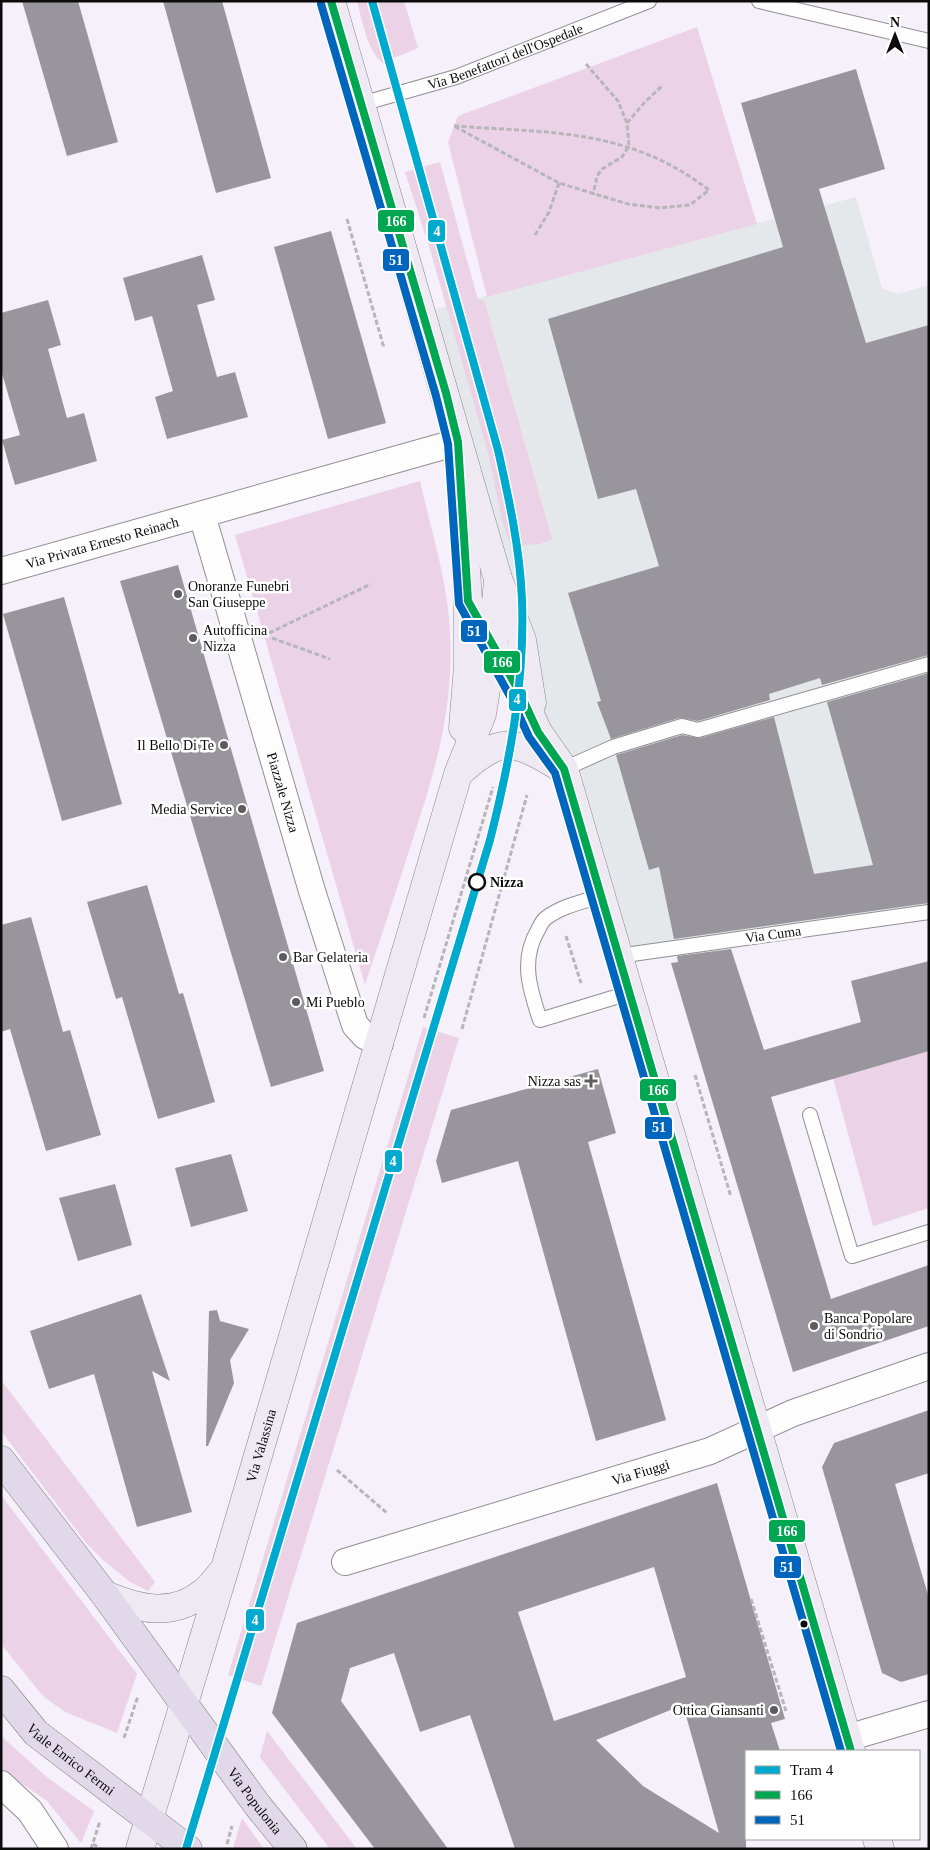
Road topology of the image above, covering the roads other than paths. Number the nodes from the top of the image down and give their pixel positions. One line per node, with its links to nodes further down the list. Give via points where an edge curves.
1 (331, 1): 5 (main road)
2 (649, 1): 5 (lane, Via Benefattori dell'Ospedale, via 456,77)
3 (760, 1): 4 (lane)
4 (929, 41)
5 (361, 104): 6 (main road)
6 (458, 442): 7 (street); 9 (main road); 10 (main road)
7 (202, 515): 8 (street, Via Privata Ernesto Reinach); 20 (street, Piazzale Nizza, via 312,891 355,1025 365,1036)
8 (1, 571)
9 (498, 579): 11 (main road); 13 (main road, via 522,640)
10 (468, 601): 11 (main road); 15 (main road, via 466,693)
11 (493, 646): 13 (main road); 15 (main road, via 482,714)
12 (929, 664): 14 (lane, via 698,730 682,726 613,747)
13 (534, 719): 14 (main road, via 538,732)
14 (564, 769): 15 (main road, via 529,748 513,745 495,747 479,755); 16 (main road)
15 (458, 774): 20 (main road)
16 (600, 896): 18 (main road); 19 (lane, via 558,910 544,919 533,939 527,964 530,988 540,1020)
17 (929, 912): 18 (lane, Via Cuma)
18 (618, 956): 19 (main road)
19 (629, 993): 24 (main road)
20 (380, 1043): 27 (main road, Via Valassina)
21 (810, 1115): 22 (lane, via 852,1256)
22 (929, 1232)
23 (929, 1366): 24 (street, Via Fiuggi, via 793,1413)
24 (757, 1429): 26 (street, Via Fiuggi, via 710,1450); 32 (main road)
25 (1, 1460): 28 (main road)
26 (345, 1562)
27 (225, 1568): 28 (main road, via 204,1592 176,1608 136,1607); 30 (main road, Via Valassina)
28 (105, 1594): 30 (main road)
29 (1, 1690): 34 (main road, Viale Enrico Fermi, via 36,1733)
30 (184, 1703): 34 (main road, Via Valassina); 38 (main road, Via Populonia)
31 (929, 1714): 32 (street)
32 (849, 1745)
33 (1, 1784): 35 (street, via 30,1811)
34 (149, 1817): 36 (main road, Via Valassina); 37 (main road)
35 (55, 1849)
36 (140, 1849)
37 (188, 1849)
38 (293, 1849)

